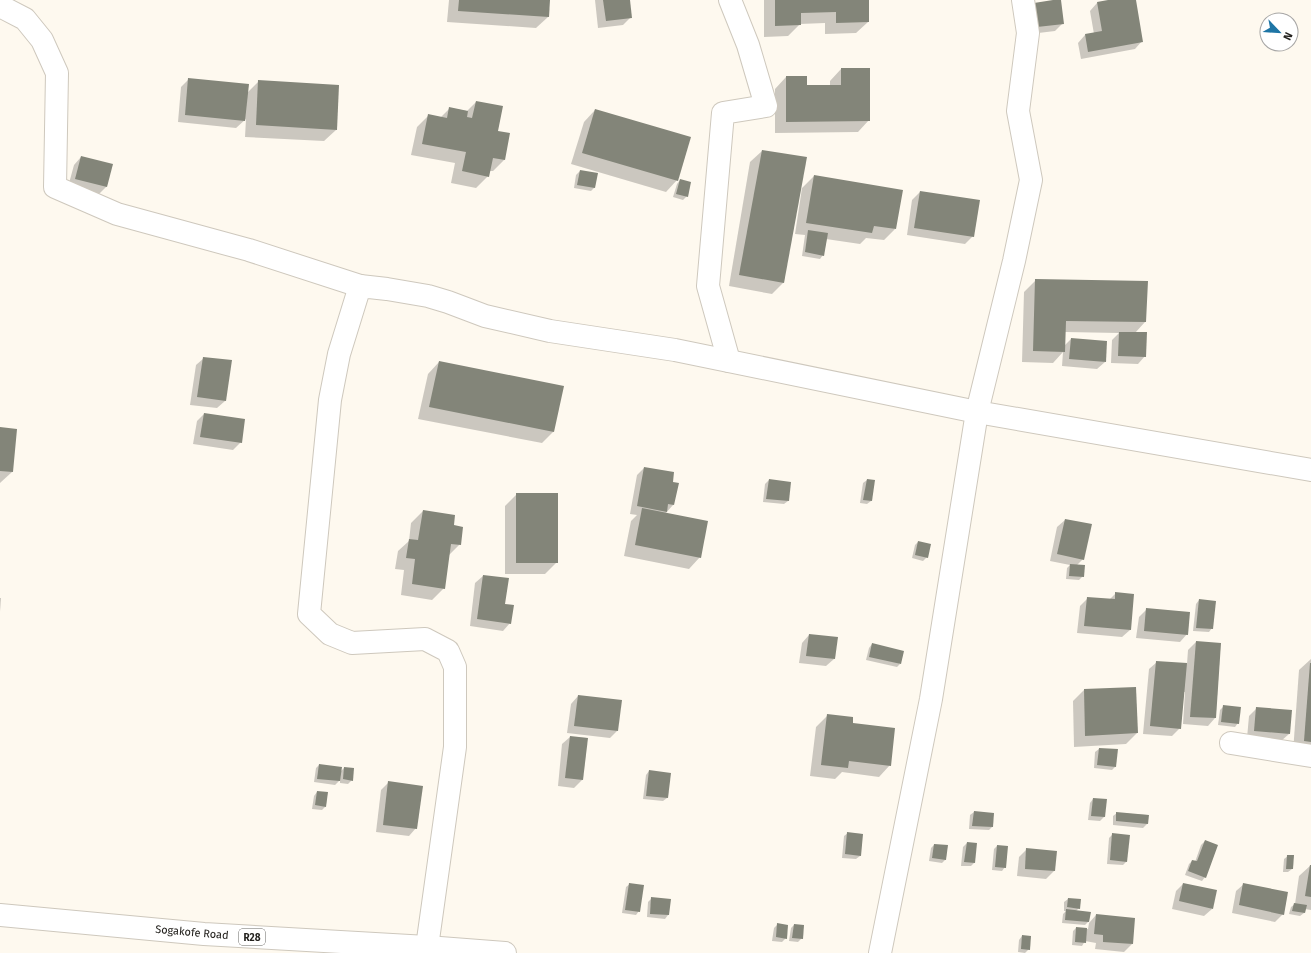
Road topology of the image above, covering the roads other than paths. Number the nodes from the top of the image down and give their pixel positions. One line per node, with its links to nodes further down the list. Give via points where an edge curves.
1 (730, 0): 5 (street, via 748,45 766,106 723,113 708,286)
2 (1023, 0): 6 (street, via 1028,33 1018,111 1031,180)
3 (0, 6): 4 (street, via 25,19 42,40 57,73 55,187 117,214 249,250)
4 (360, 286): 5 (street, via 428,296 485,316 550,331 675,350); 11 (street, via 339,354 330,400 309,614 330,634 352,643 425,639 448,651 455,667 455,747)
5 (728, 361): 6 (street)
6 (977, 412): 7 (street); 13 (street, via 931,699)
7 (1311, 470)
8 (1231, 743): 9 (street)
9 (1311, 756)
10 (0, 915): 11 (street, Sogakofe Road / R28, via 204,934)
11 (427, 947): 12 (street, Sogakofe Road / R28)
12 (505, 953)
13 (880, 953)

